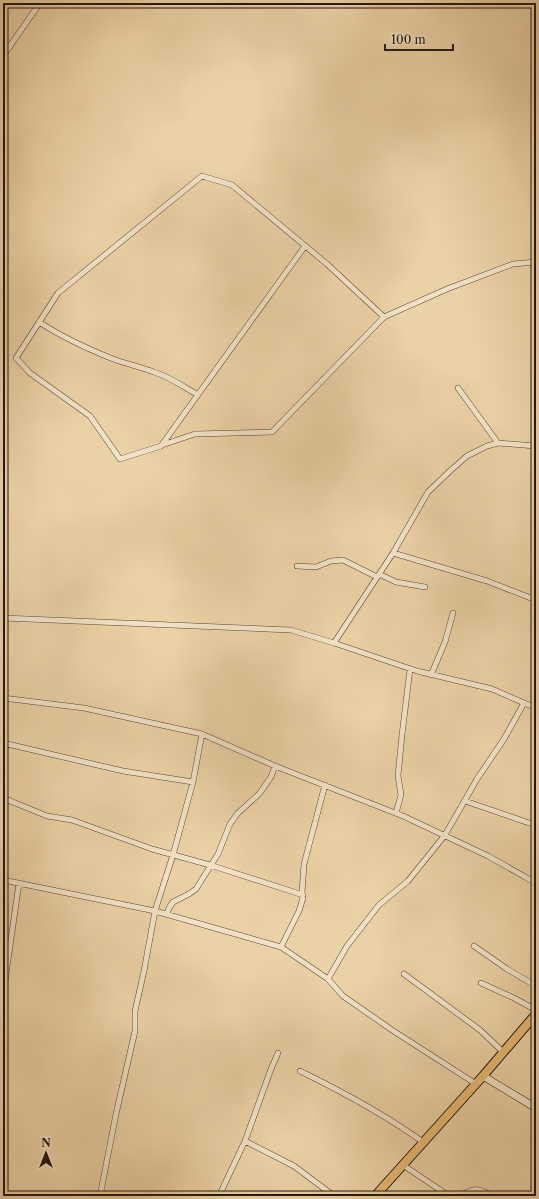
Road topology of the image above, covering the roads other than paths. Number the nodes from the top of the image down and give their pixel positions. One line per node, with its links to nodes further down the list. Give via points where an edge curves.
1 (40, 3): 2 (street)
2 (3, 56)
3 (305, 246): 5 (street); 6 (street, via 232,185 202,176 58,293); 8 (street)
4 (536, 262): 5 (street, via 513,264)
5 (384, 317): 10 (street, via 272,432 195,434)
6 (39, 322): 8 (street, via 50,330 113,359 175,381); 10 (street, via 16,358 30,373 90,416 120,459)
7 (458, 388): 9 (street)
8 (198, 395): 10 (street)
9 (498, 443): 11 (street); 12 (street, via 467,456 428,492)
10 (161, 446)
11 (536, 446)
12 (393, 553): 14 (street); 16 (street, via 488,581)
13 (297, 566): 14 (street, via 316,566 343,560)
14 (378, 575): 15 (street, via 396,582); 19 (street)
15 (425, 587)
16 (536, 600)
17 (452, 614): 21 (street, via 445,642)
18 (3, 618): 19 (street, via 291,630)
19 (334, 643): 20 (street)
20 (410, 669): 21 (street); 33 (street, via 398,776 401,795)
21 (431, 675): 23 (street, via 492,690)
22 (3, 698): 25 (street, via 84,708)
23 (524, 703): 24 (street); 32 (street)
24 (536, 708)
25 (202, 734): 28 (street); 29 (street)
26 (4, 743): 27 (street); 29 (street, via 123,771)
27 (3, 759)
28 (275, 766): 30 (street); 37 (street, via 259,794 230,824 218,854)
29 (193, 782): 36 (street)
30 (324, 785): 33 (street); 41 (street, via 304,864)
31 (3, 798): 36 (street, via 47,816 83,823)
32 (465, 800): 34 (street); 35 (street)
33 (396, 813): 35 (street)
34 (536, 824)
35 (445, 835): 40 (street); 47 (street, via 408,881 379,905 347,946)
36 (173, 855): 37 (street); 42 (street)
37 (210, 865): 41 (street); 43 (street, via 196,889 173,902)
38 (3, 880): 39 (street)
39 (20, 883): 42 (street); 50 (street)
40 (536, 884)
41 (303, 895): 45 (street, via 299,911)
42 (155, 911): 43 (street); 62 (street, via 135,1011 135,1031)
43 (167, 914): 45 (street)
44 (474, 946): 49 (street)
45 (281, 948): 47 (street)
46 (404, 974): 53 (street, via 480,1030)
47 (328, 979): 57 (street, via 343,996)
48 (481, 983): 51 (street)
49 (536, 986)
50 (3, 995)
51 (536, 1010)
52 (536, 1014): 53 (main road)
53 (503, 1052): 56 (main road)
54 (278, 1054): 59 (street)
55 (300, 1071): 60 (street, via 354,1098)
56 (483, 1076): 57 (main road); 58 (street)
57 (476, 1084): 60 (main road)
58 (536, 1108)
59 (245, 1141): 63 (street); 64 (street, via 294,1166)
60 (423, 1142): 61 (main road)
61 (403, 1165): 65 (main road); 66 (street)
62 (100, 1196)
63 (219, 1196)
64 (334, 1196)
65 (375, 1196)
66 (449, 1196)
67 (458, 1196): 68 (street, via 475,1188)
68 (493, 1196)

